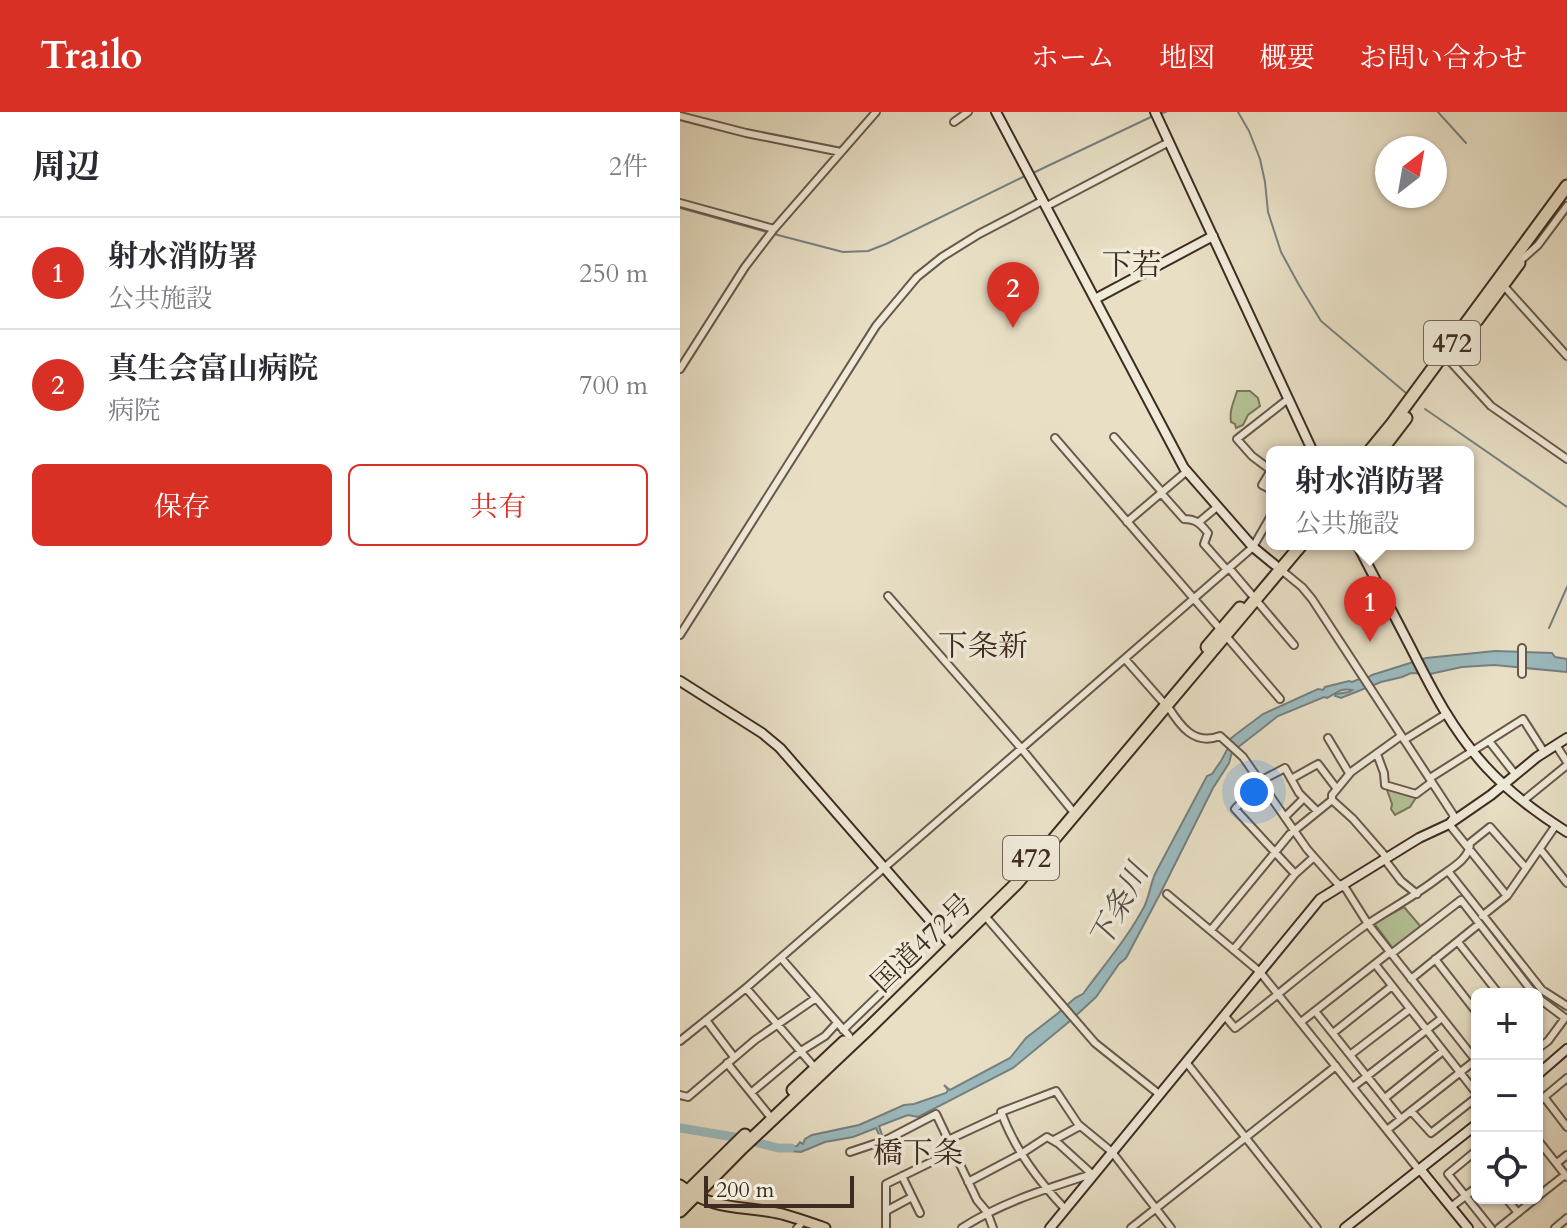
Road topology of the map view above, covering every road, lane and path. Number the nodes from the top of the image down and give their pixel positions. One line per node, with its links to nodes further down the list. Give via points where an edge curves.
1 (876, 112): 8 (street)
2 (968, 112): 6 (street)
3 (996, 112): 13 (street)
4 (1155, 112): 7 (street)
5 (680, 116): 8 (street)
6 (954, 122)
7 (1169, 142): 13 (street); 16 (street)
8 (841, 152): 15 (street)
9 (1567, 178): 18 (street, via 1522,239)
10 (1567, 186): 17 (highway, 472)
11 (1567, 197): 17 (highway, 472)
12 (680, 203): 15 (street)
13 (1045, 203): 20 (street); 48 (street, via 979,234 917,277 876,326)
14 (1567, 206): 18 (street, via 1538,245)
15 (774, 229): 23 (street)
16 (1213, 236): 20 (street); 24 (street)
17 (1535, 236): 18 (highway, 472)
18 (1518, 258): 19 (highway, 472); 28 (highway, 472)
19 (1503, 285): 21 (street); 22 (highway, 472)
20 (1095, 299): 32 (street)
21 (1567, 356)
22 (1448, 359): 29 (highway, 472); 30 (street, via 1491,406)
23 (680, 369)
24 (1288, 399): 27 (street); 31 (street, via 1237,439)
25 (1114, 437): 33 (street)
26 (1055, 438): 35 (street)
27 (1310, 446)
28 (1374, 446)
29 (1384, 446)
30 (1567, 459)
31 (1266, 466)
32 (1187, 471): 33 (street); 34 (street)
33 (1162, 492): 35 (street); 36 (street, via 1184,519)
34 (1217, 507): 36 (street); 38 (street)
35 (1127, 522): 46 (street)
36 (1199, 522): 43 (street, via 1208,533 1204,544)
37 (1266, 525): 38 (street)
38 (1253, 547): 42 (street); 43 (street)
39 (1289, 550): 42 (highway, 国道472号 / 472)
40 (1296, 550): 42 (highway, 国道472号 / 472)
41 (1360, 550): 56 (street)
42 (1278, 568): 45 (highway, 国道472号 / 472); 58 (street, via 1312,599)
43 (1228, 569): 45 (street); 46 (street)
44 (888, 596): 62 (street)
45 (1253, 597): 47 (highway, 国道472号 / 472); 49 (street)
46 (1193, 599): 47 (street); 51 (street)
47 (1224, 633): 54 (street); 55 (highway, 国道472号 / 472)
48 (680, 635)
49 (1294, 645)
50 (1522, 648): 52 (street)
51 (1125, 659): 55 (street); 62 (street)
52 (1522, 673)
53 (680, 681): 89 (street, via 773,742)
54 (1280, 699)
55 (1164, 703): 71 (street, via 1191,735 1222,737); 77 (highway, 国道472号 / 472); 97 (highway, 国道472号 / 472, via 1077,814)
56 (1446, 714): 58 (street); 63 (street)
57 (1328, 738): 67 (street)
58 (1403, 738): 65 (street); 70 (street)
59 (1567, 738): 61 (street)
60 (1489, 741): 63 (street); 64 (street, via 1523,719); 68 (street)
61 (1556, 745): 64 (street); 66 (street)
62 (1021, 748): 77 (street); 89 (street)
63 (1472, 751): 70 (street); 72 (street)
64 (1544, 752): 68 (street)
65 (1377, 754): 67 (street); 70 (street, via 1385,785 1416,794)
66 (1567, 763): 76 (street)
67 (1349, 773): 73 (street)
68 (1515, 774): 72 (street)
69 (1291, 779): 71 (street, via 1285,768); 73 (street, via 1318,764); 74 (street)
70 (1431, 780): 80 (street, via 1454,816)
71 (1261, 782): 79 (street); 85 (street, via 1235,809)
72 (1504, 784): 76 (street); 80 (street)
73 (1337, 789): 75 (street)
74 (1304, 798): 78 (street); 79 (street)
75 (1332, 800): 78 (street); 87 (street)
76 (1523, 801): 81 (street)
77 (1071, 809): 102 (highway, 国道472号 / 472, via 1013,878)
78 (1317, 811): 82 (street)
79 (1285, 817): 82 (street)
80 (1449, 824): 84 (street); 87 (street)
81 (1563, 827): 83 (street)
82 (1294, 831): 85 (street); 86 (street)
83 (1540, 849): 88 (street); 92 (street)
84 (1470, 850): 88 (street, via 1470,843 1490,827); 90 (street); 96 (street)
85 (1274, 852): 91 (street); 101 (street)
86 (1314, 857): 91 (street); 93 (street)
87 (1386, 859): 93 (street); 95 (street)
88 (1526, 868): 96 (street)
89 (884, 869): 102 (street); 106 (street)
90 (1448, 871): 95 (street); 98 (street)
91 (1295, 874): 104 (street)
92 (1567, 883)
93 (1341, 886): 99 (street); 110 (street, via 1320,899)
94 (1167, 894): 101 (street)
95 (1417, 894): 99 (street)
96 (1507, 896): 98 (street)
97 (985, 916): 152 (street, via 1095,1043); 160 (highway, 国道472号 / 472)
98 (1482, 916): 120 (street, via 1542,990)
99 (1368, 924): 105 (street); 116 (street)
100 (1479, 924): 103 (street); 105 (street, via 1461,900); 115 (street)
101 (1211, 930): 104 (street)
102 (948, 941): 130 (highway, 国道472号 / 472)
103 (1458, 942): 107 (street); 114 (street)
104 (1234, 949): 110 (street)
105 (1391, 953): 108 (street); 111 (street)
106 (781, 958): 113 (street); 117 (street)
107 (1435, 959): 111 (street); 119 (street)
108 (1375, 964): 112 (street); 122 (street)
109 (909, 966): 130 (street)
110 (1260, 972): 116 (street); 123 (street)
111 (1411, 979): 124 (street)
112 (1392, 986): 121 (street); 131 (street)
113 (746, 988): 125 (street); 128 (street)
114 (1494, 988)
115 (1528, 988)
116 (1279, 995): 123 (street, via 1235,1028); 126 (street)
117 (816, 998): 127 (street); 128 (street)
118 (1543, 1003): 133 (street, via 1565,1018)
119 (1471, 1005)
120 (1567, 1006)
121 (1410, 1009): 129 (street); 137 (street)
122 (1315, 1011): 126 (street); 131 (street)
123 (1224, 1015): 140 (street)
124 (1442, 1018): 129 (street); 139 (street)
125 (706, 1020): 132 (street); 138 (street)
126 (1301, 1022): 143 (street)
127 (837, 1023): 130 (street); 135 (street)
128 (778, 1026): 135 (street); 138 (street)
129 (1427, 1030): 136 (street); 147 (street)
130 (846, 1033): 144 (highway, 国道472号 / 472)
131 (1333, 1033): 137 (street)
132 (680, 1041)
133 (1543, 1044)
134 (1567, 1049): 145 (street)
135 (801, 1051): 144 (street); 151 (street)
136 (1443, 1051): 146 (street); 155 (street)
137 (1350, 1055): 147 (street)
138 (734, 1057): 141 (street)
139 (1475, 1060)
140 (1186, 1062): 152 (street); 165 (street)
141 (727, 1063): 151 (street); 153 (street, via 688,1097)
142 (1471, 1064): 146 (street)
143 (1336, 1066): 149 (street); 165 (street)
144 (815, 1068): 160 (highway, 国道472号 / 472)
145 (1543, 1070)
146 (1460, 1072): 150 (street); 157 (street)
147 (1368, 1076): 149 (street); 155 (street)
148 (1567, 1078): 154 (street)
149 (1353, 1087): 164 (street)
150 (1471, 1087)
151 (752, 1092): 160 (street)
152 (1159, 1094): 171 (street)
153 (680, 1095)
154 (1544, 1097): 161 (street)
155 (1385, 1098): 159 (street)
156 (1471, 1100): 157 (street, via 1431,1133)
157 (1411, 1111): 159 (street)
158 (1002, 1115): 162 (street, via 1056,1091); 166 (street); 172 (street)
159 (1401, 1119): 164 (street)
160 (764, 1121): 184 (highway, 国道472号 / 472)
161 (1565, 1121)
162 (1080, 1126): 167 (street); 171 (street)
163 (1471, 1129): 176 (street)
164 (1387, 1130): 176 (street)
165 (1245, 1137): 190 (street); 206 (street)
166 (948, 1140): 169 (street); 170 (street, via 936,1114)
167 (1054, 1140): 172 (street, via 1047,1137); 177 (street)
168 (1543, 1146): 175 (street)
169 (954, 1151): 178 (street); 180 (street)
170 (850, 1152)
171 (1112, 1152): 177 (street); 190 (street)
172 (1021, 1154): 180 (street); 181 (street)
173 (1471, 1155): 185 (street, via 1448,1174)
174 (1567, 1155): 175 (street)
175 (1557, 1163): 179 (street)
176 (1420, 1169): 189 (street); 207 (street)
177 (1093, 1175): 181 (street); 191 (street)
178 (902, 1176): 186 (street); 193 (street, via 886,1184)
179 (1566, 1176): 183 (street)
180 (968, 1182): 194 (street)
181 (1045, 1188): 191 (street); 194 (street)
182 (1471, 1192): 185 (street)
183 (1543, 1192)
184 (685, 1193): 192 (highway, 国道472号 / 472); 199 (main road, via 711,1204 783,1214)
185 (1466, 1196): 189 (street); 209 (street)
186 (912, 1197): 193 (street); 195 (street)
187 (1511, 1204): 196 (street)
188 (1528, 1204): 196 (street)
189 (1451, 1207): 208 (street)
190 (1157, 1208): 204 (street); 205 (street)
191 (1065, 1209): 203 (street)
192 (680, 1211)
193 (886, 1211): 200 (street)
194 (987, 1212): 201 (street); 202 (street)
195 (920, 1213)
196 (1518, 1213): 198 (street)
197 (1567, 1218): 211 (street)
198 (1508, 1225): 210 (street)
199 (825, 1228)
200 (886, 1228)
201 (962, 1228)
202 (993, 1228)
203 (1050, 1228)
204 (1131, 1228)
205 (1171, 1228)
206 (1317, 1228)
207 (1345, 1228)
208 (1468, 1228)
209 (1491, 1228)
210 (1499, 1228)
211 (1555, 1228)

